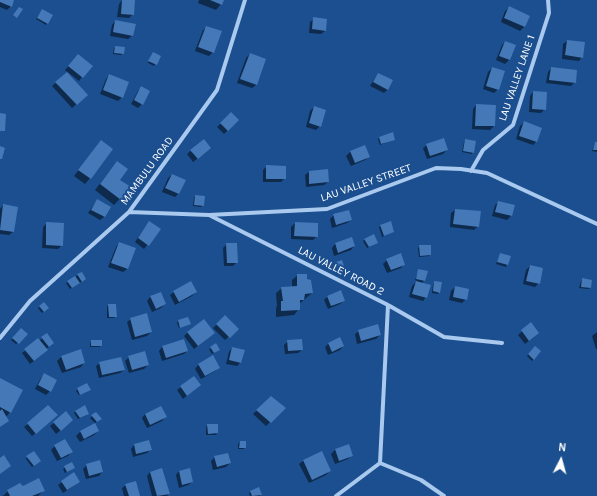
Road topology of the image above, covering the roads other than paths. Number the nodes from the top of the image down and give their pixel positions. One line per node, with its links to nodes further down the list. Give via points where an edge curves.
1 (245, 0): 4 (street, MAMBULU ROAD, via 217,90)
2 (548, 0): 3 (street, LAU VALLEY LANE 1, via 549,13 513,125 483,150)
3 (471, 170): 5 (street, LAU VALLEY STREET, via 436,168 327,209); 6 (street, LAU VALLEY STREET, via 487,173)
4 (129, 212): 5 (street, LAU VALLEY STREET); 8 (street, MAMBULU ROAD, via 30,301)
5 (209, 215): 7 (street, LAU VALLEY ROAD 2)
6 (597, 224)
7 (388, 304): 9 (street, via 444,337); 10 (street, LAU VALLEY ROAD 2)
8 (0, 338)
9 (502, 343)
10 (380, 463): 11 (street); 12 (street, via 421,480)
11 (336, 496)
12 (444, 496)

